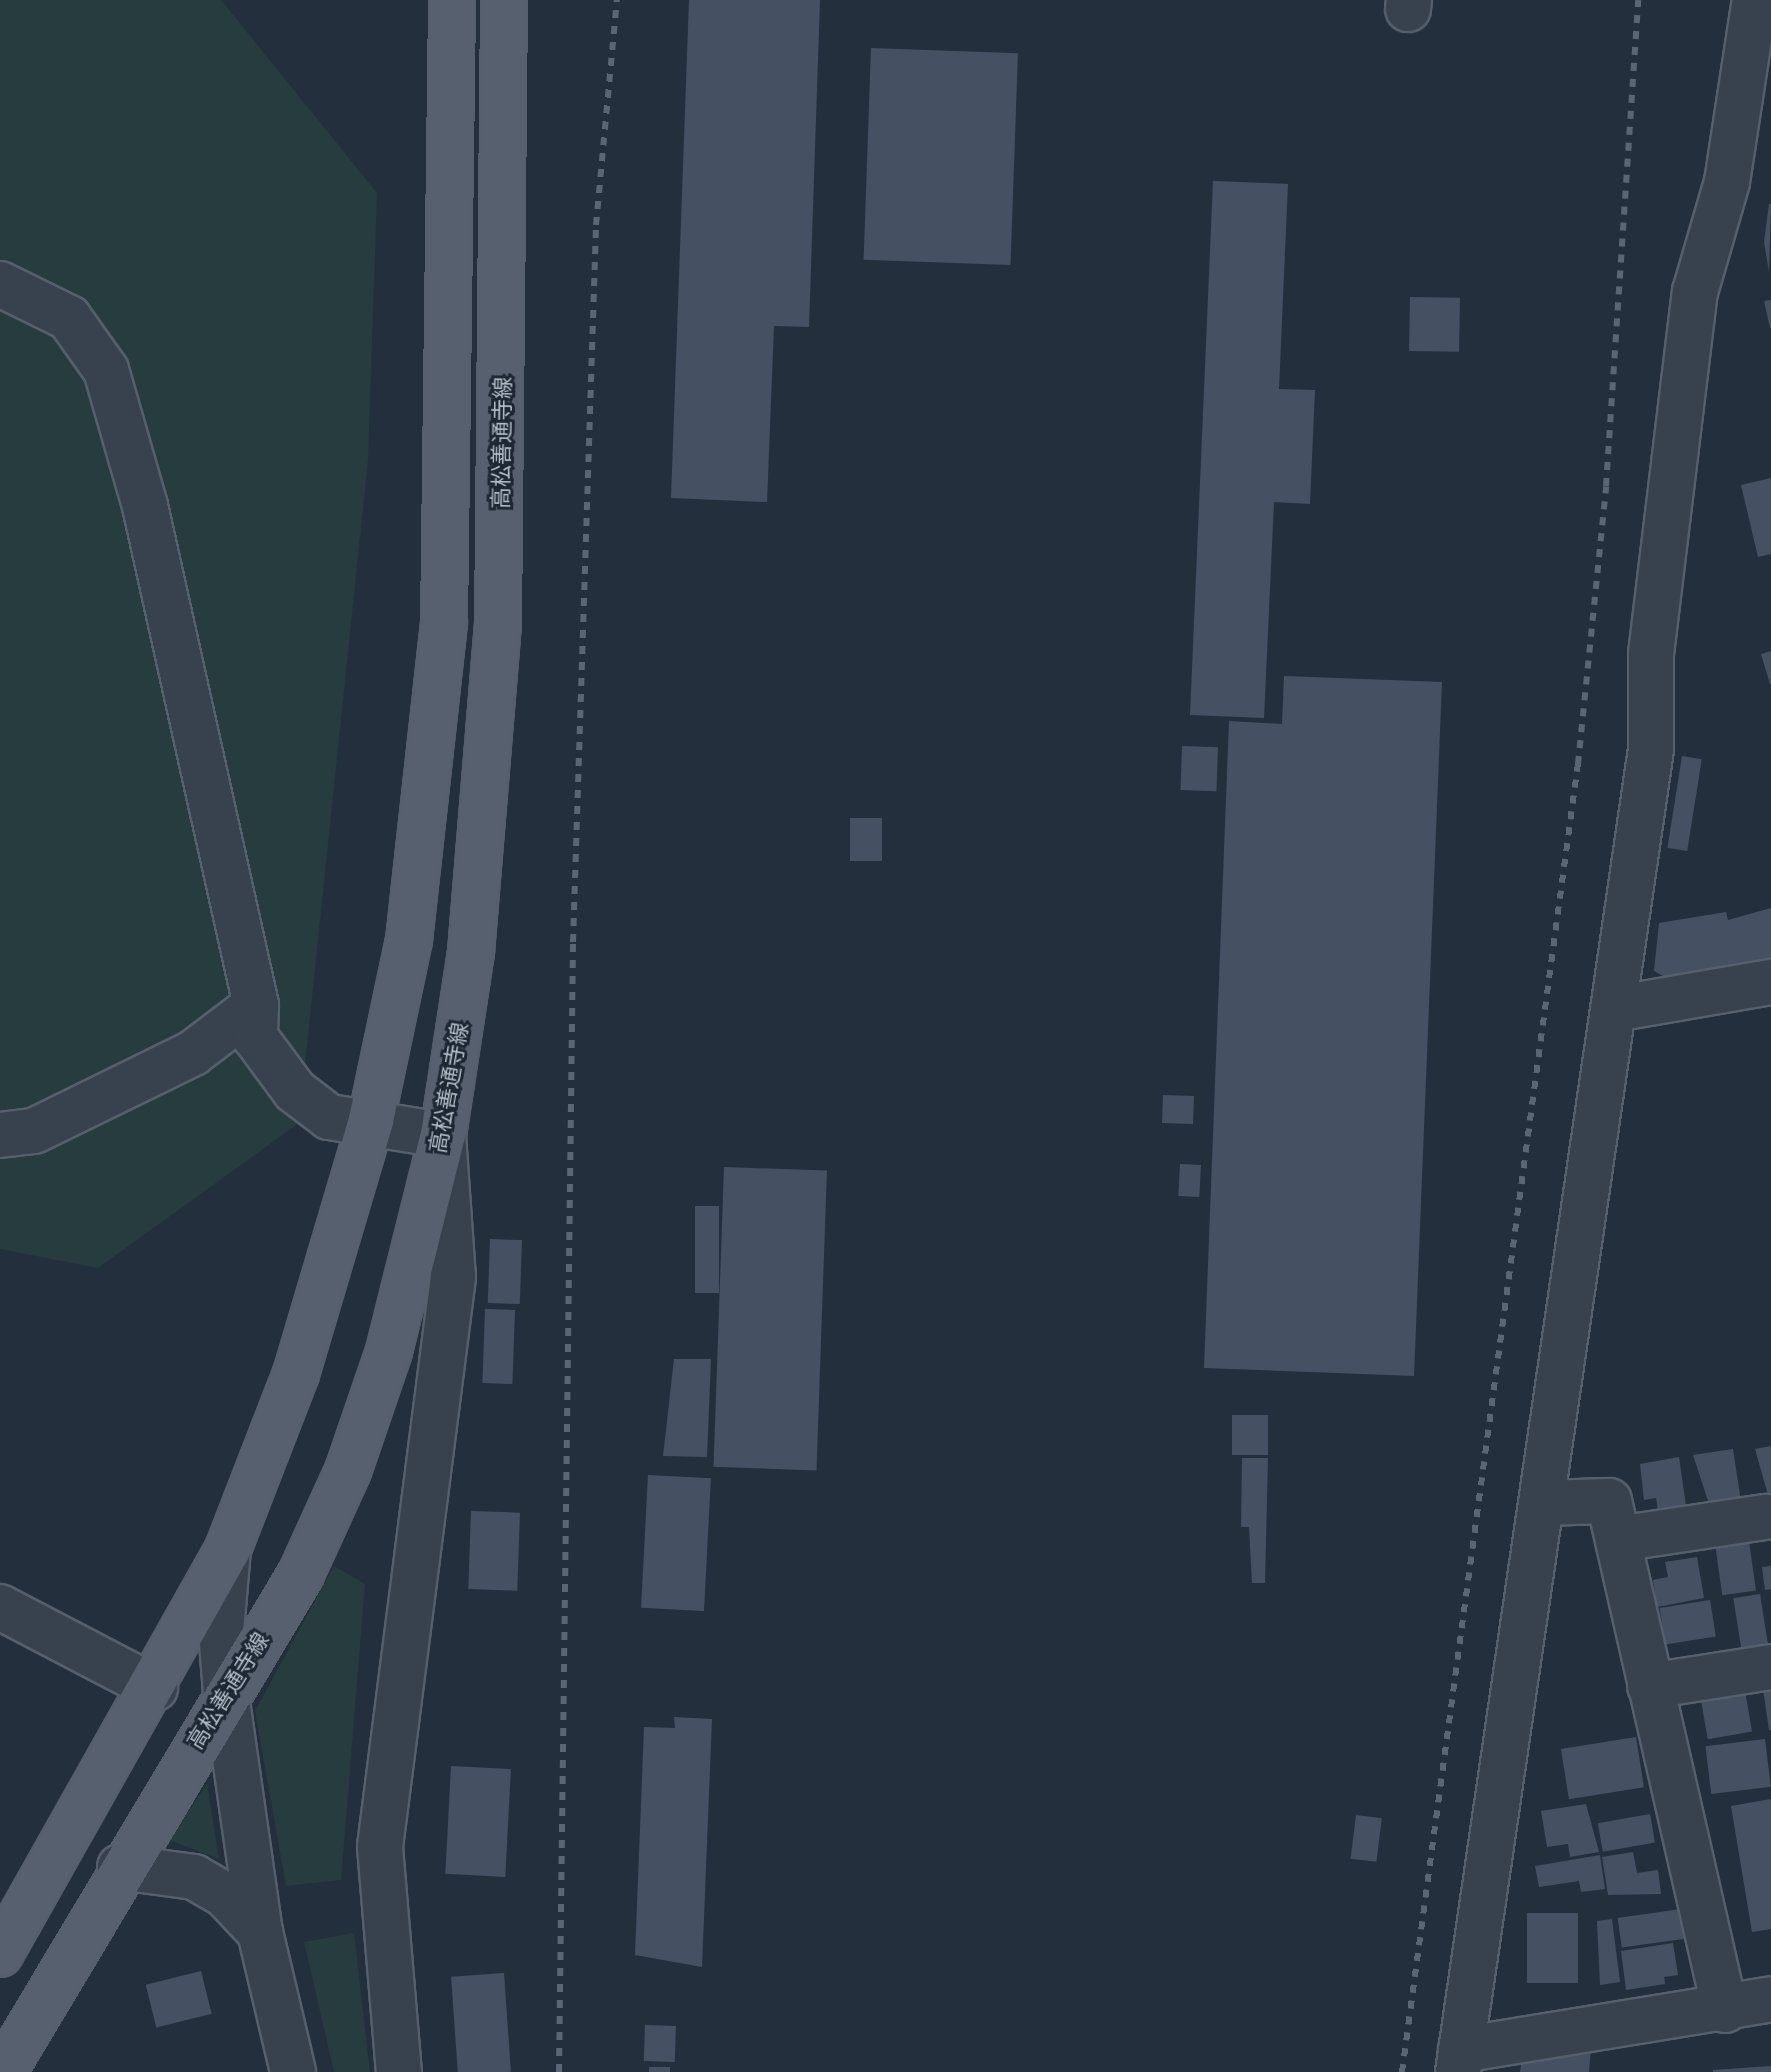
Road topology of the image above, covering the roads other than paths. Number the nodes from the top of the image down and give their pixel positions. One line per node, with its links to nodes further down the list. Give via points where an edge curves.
1 (452, 0): 9 (main road, via 444,623 409,940)
2 (504, 0): 11 (main road, 高松善通寺線, via 498,626 471,952)
3 (1755, 0): 4 (street)
4 (1757, 78): 8 (street, via 1695,292 1651,654 1651,749)
5 (0, 284): 7 (street, via 69,318 106,370 145,506)
6 (1771, 982): 8 (street)
7 (256, 1005): 9 (street, via 255,1037 295,1091 329,1117); 10 (street, via 193,1053 34,1131)
8 (1614, 1009): 12 (street)
9 (371, 1120): 11 (street); 15 (main road, via 296,1374)
10 (0, 1135)
11 (443, 1135): 20 (main road, 高松善通寺線, via 389,1351 348,1471 301,1574); 29 (street, via 453,1277 380,1847)
12 (1542, 1503): 14 (street, via 1609,1501); 26 (street)
13 (1766, 1517): 14 (street)
14 (1618, 1539): 18 (street)
15 (228, 1549): 19 (main road); 20 (street, via 221,1630)
16 (1, 1608): 19 (street)
17 (1771, 1667): 18 (street)
18 (1650, 1686): 25 (street)
19 (155, 1688): 23 (main road)
20 (226, 1694): 21 (main road, 高松善通寺線); 22 (street)
21 (120, 1867): 22 (street, via 194,1877 225,1895); 27 (main road, 高松善通寺線)
22 (260, 1932): 28 (street)
23 (0, 1954)
24 (1771, 1999): 25 (street)
25 (1725, 2010): 26 (street)
26 (1460, 2061)
27 (3, 2072)
28 (293, 2072)
29 (399, 2072)

